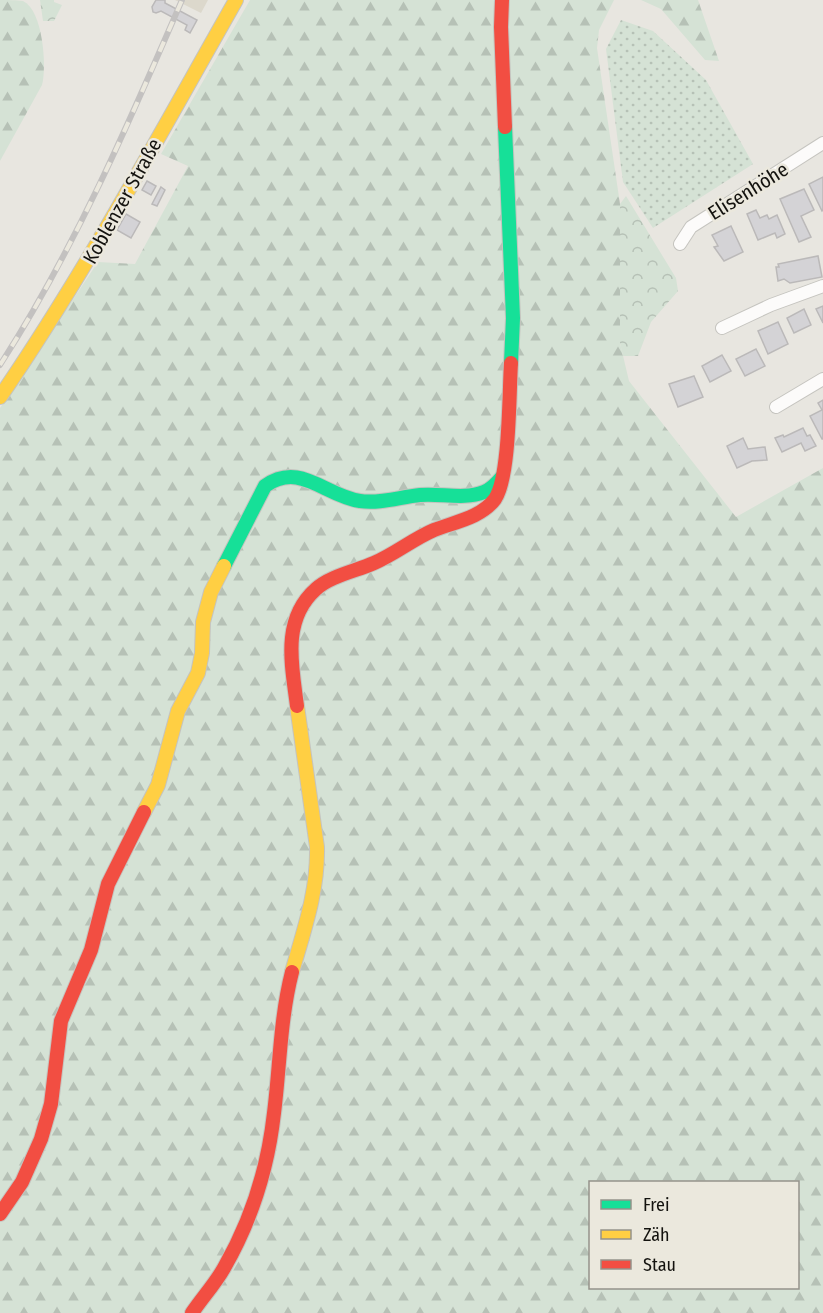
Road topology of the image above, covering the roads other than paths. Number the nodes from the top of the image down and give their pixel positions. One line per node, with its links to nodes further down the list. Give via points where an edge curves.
1 (236, 0): 8 (street, Koblenzer Straße, via 90,258)
2 (502, 0): 10 (street, via 513,318)
3 (823, 144): 4 (street, Elisenhöhe, via 691,227)
4 (680, 244)
5 (823, 286): 6 (street)
6 (722, 328)
7 (823, 380): 9 (street)
8 (0, 397)
9 (776, 407)
10 (504, 473): 11 (street, via 489,489 467,495 421,495 374,502 347,498 298,477 276,477 265,486 211,592 202,622 198,672 178,711 158,785 108,884 91,950 61,1021 51,1104 41,1139 22,1182); 12 (street, via 496,497 483,510 316,589 297,614 290,648 317,847 316,889 287,992 271,1135 260,1185 223,1271)
11 (0, 1214)
12 (192, 1313)

